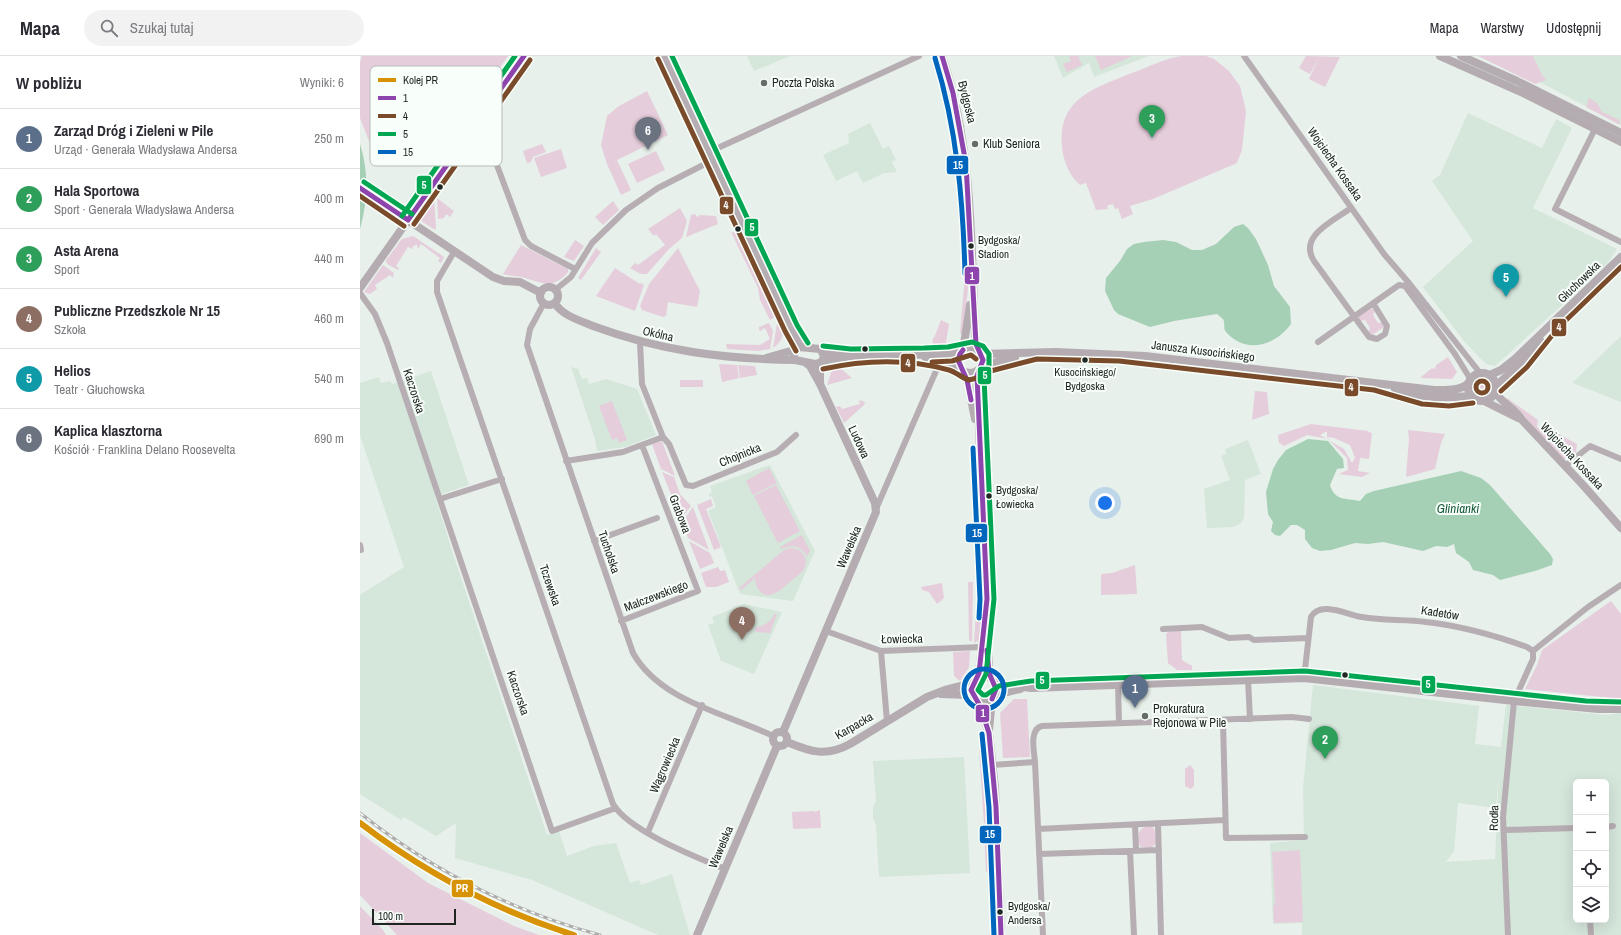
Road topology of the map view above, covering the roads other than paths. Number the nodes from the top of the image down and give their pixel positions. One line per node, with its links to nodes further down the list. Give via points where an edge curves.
1 (524, 56): 8 (street)
2 (664, 56): 12 (street)
3 (919, 56): 12 (street)
4 (942, 56): 23 (street, Bydgoska, via 955,98 964,141 971,216)
5 (1244, 56): 17 (street, Wojciecha Kossaka)
6 (1440, 56): 9 (street)
7 (1461, 56): 10 (street)
8 (502, 87)
9 (1595, 129): 11 (street); 19 (street, via 1555,209)
10 (1621, 133)
11 (1621, 142)
12 (709, 152): 13 (street)
13 (713, 160): 22 (street, via 658,188 626,210 592,243); 34 (street)
14 (448, 166): 18 (street)
15 (497, 166): 22 (street, via 525,240 531,246)
16 (360, 188): 18 (street)
17 (1351, 208): 24 (street, Wojciecha Kossaka); 32 (street, via 1316,233 1310,240 1309,248 1314,262)
18 (410, 222): 20 (street); 25 (street)
19 (1621, 242)
20 (454, 252): 27 (street, via 493,277 520,282); 69 (street, Tczewska, via 437,281 436,289)
21 (1621, 257): 33 (street, Głuchowska)
22 (575, 268): 26 (street, via 571,277)
23 (972, 274): 39 (street, Bydgoska); 42 (street, Bydgoska, via 975,336)
24 (1407, 284): 31 (street, via 1400,285); 53 (street, Wojciecha Kossaka); 55 (street, Wojciecha Kossaka, via 1455,354)
25 (360, 288)
26 (555, 290): 27 (street, via 548,288); 30 (street, via 558,298)
27 (542, 292): 29 (street, via 541,298)
28 (360, 293): 71 (street, Kaczorska, via 381,326)
29 (544, 303): 30 (street); 67 (street, Tucholska, via 526,339)
30 (555, 303): 36 (street, Okólna, via 573,317)
31 (1373, 303): 32 (street); 32 (street, via 1387,324 1383,336 1376,339 1370,337)
32 (1354, 316): 37 (street)
33 (1553, 323): 54 (street, Głuchowska, via 1515,359); 58 (street, Głuchowska, via 1522,362)
34 (791, 328): 35 (street); 38 (street)
35 (792, 340): 38 (street); 40 (street)
36 (640, 342): 46 (street, Okólna, via 717,356); 63 (street, Grabowa, via 642,383)
37 (1318, 342)
38 (797, 349): 40 (street, Okólna); 41 (street, via 818,349); 47 (street, via 793,356)
39 (962, 351): 42 (street, via 972,348); 45 (street); 51 (street, via 958,358)
40 (784, 352): 46 (street, Okólna)
41 (823, 353): 44 (street); 49 (street, Ludowa)
42 (980, 353): 43 (street, Janusza Kusocińskiego); 50 (street, via 983,360)
43 (1027, 354): 50 (street, Janusza Kusocińskiego); 56 (street, Janusza Kusocińskiego, via 1074,352 1150,356)
44 (850, 356): 45 (street); 49 (street)
45 (909, 356): 51 (street, via 946,362)
46 (766, 358): 47 (street, Okólna)
47 (795, 360): 48 (street, Okólna)
48 (806, 363): 49 (street, Okólna); 57 (street, Ludowa)
49 (823, 364): 57 (street, Ludowa)
50 (980, 368): 51 (street, via 971,373); 65 (street, via 977,376)
51 (961, 369): 65 (street, via 968,385)
52 (936, 371): 72 (street, Wawelska)
53 (1480, 373): 54 (street); 55 (street)
54 (1490, 376): 58 (street)
55 (1470, 381): 56 (street, Janusza Kusocińskiego, via 1464,387 1444,390); 59 (street, via 1469,390)
56 (1375, 383): 59 (street, Janusza Kusocińskiego, via 1423,397 1449,399)
57 (820, 384): 72 (street, Ludowa)
58 (1495, 388): 60 (street, via 1492,396); 61 (street, Wojciecha Kossaka, via 1497,396 1517,412)
59 (1472, 396): 60 (street)
60 (1484, 400): 61 (street, Wojciecha Kossaka)
61 (1522, 420): 68 (street, Wojciecha Kossaka)
62 (796, 435): 70 (street, Chojnicka, via 777,452 698,484)
63 (663, 437): 64 (street); 70 (street, Grabowa, via 669,444)
64 (642, 445): 67 (street, via 624,452); 77 (street, Grabowa)
65 (980, 448): 78 (street)
66 (1621, 459): 68 (street, via 1590,446)
67 (566, 461): 75 (street, Tucholska)
68 (1566, 466): 74 (street, Wojciecha Kossaka)
69 (502, 478): 71 (street); 110 (street, Tczewska)
70 (687, 486)
71 (440, 499): 110 (street, Kaczorska, via 552,831)
72 (876, 509): 81 (street, Wawelska)
73 (657, 518): 75 (street)
74 (1621, 528)
75 (594, 541): 79 (street, Tucholska)
76 (1621, 585): 85 (street)
77 (698, 591): 79 (street, Malczewskiego)
78 (986, 618): 83 (street); 89 (street, via 988,668)
79 (621, 621): 96 (street, Tucholska, via 633,653 649,675 669,691)
80 (1163, 629): 82 (street, via 1202,627 1229,638 1249,637 1254,640)
81 (826, 630): 84 (street, Łowiecka); 103 (street, Wawelska)
82 (1308, 638): 85 (street, Kadetów, via 1311,615 1318,611 1330,610 1363,618 1398,619 1472,629 1528,647); 86 (street, Kadetów)
83 (982, 647): 84 (street, Łowiecka); 88 (street, via 979,673)
84 (881, 651): 100 (street, Karpacka)
85 (1532, 651): 95 (street, via 1533,659)
86 (1304, 678): 87 (street); 95 (street)
87 (1248, 680): 90 (street); 98 (street)
88 (974, 681): 89 (street, via 982,677); 92 (street, Karpacka); 94 (street, via 971,690)
89 (993, 681): 91 (street); 93 (street)
90 (1118, 684): 91 (street); 102 (street)
91 (1031, 688): 93 (street)
92 (936, 693): 94 (street, via 968,695); 100 (street, Karpacka)
93 (994, 697): 94 (street, via 984,702); 104 (street)
94 (975, 699): 104 (street)
95 (1514, 701): 97 (street); 118 (street, Rodła, via 1503,817)
96 (702, 705): 105 (street, Tucholska); 119 (street, Wągrowiecka)
97 (1621, 709)
98 (1250, 719): 99 (street); 101 (street)
99 (1309, 719)
100 (887, 721): 106 (street, Karpacka, via 850,744 831,751 816,752)
101 (1223, 721): 102 (street); 111 (street)
102 (1119, 723): 108 (street, via 1040,726 1034,733)
103 (783, 732): 105 (street); 106 (street)
104 (989, 733): 109 (street)
105 (773, 736): 107 (street, via 772,741)
106 (787, 742): 107 (street, via 784,746)
107 (777, 746): 124 (street, Wawelska)
108 (1034, 762): 109 (street); 117 (street)
109 (992, 765): 127 (street)
110 (616, 808): 119 (street)
111 (1225, 820): 112 (street); 120 (street, via 1226,838)
112 (1158, 824): 113 (street); 121 (street)
113 (1135, 825): 117 (street); 122 (street)
114 (1613, 826): 115 (street)
115 (1609, 827)
116 (1573, 828): 118 (street)
117 (1038, 830): 123 (street)
118 (1504, 830): 131 (street, Rodła)
119 (648, 832): 124 (street)
120 (1305, 837)
121 (1159, 850): 122 (street); 130 (street)
122 (1133, 851): 123 (street); 129 (street)
123 (1039, 854): 128 (street)
124 (725, 869): 126 (street, Wawelska)
125 (1590, 923): 132 (street)
126 (697, 935)
127 (1002, 935)
128 (1043, 935)
129 (1134, 935)
130 (1161, 935)
131 (1508, 935)
132 (1591, 935)

